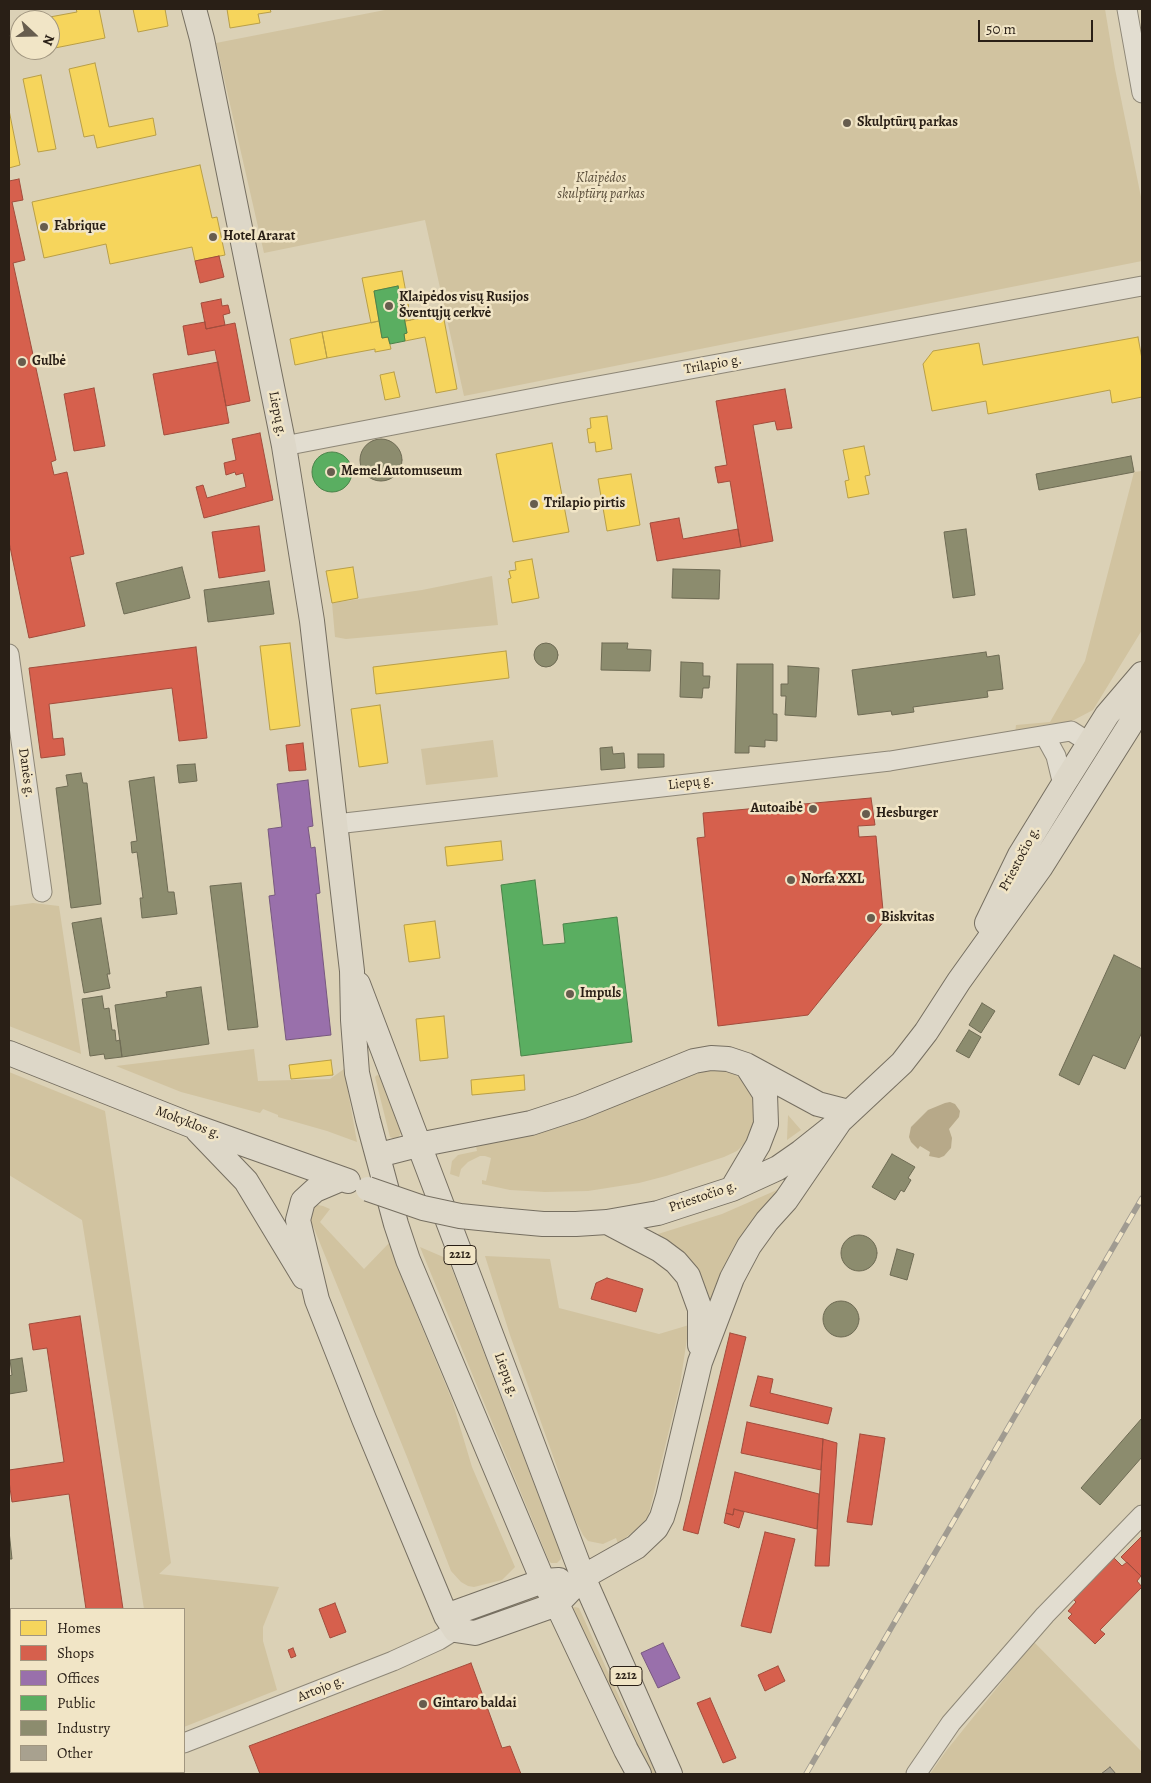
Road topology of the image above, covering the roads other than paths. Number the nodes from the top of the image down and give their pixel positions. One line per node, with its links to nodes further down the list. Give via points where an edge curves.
1 (194, 9): 5 (main road, Liepų g. / 2212)
2 (1127, 9): 3 (street)
3 (1142, 93)
4 (1142, 286): 5 (street, Trilapio g.)
5 (284, 446): 13 (main road, Liepų g. / 2212, via 317,652)
6 (9, 654): 14 (street, Danės g.)
7 (1142, 674): 10 (main road, Priestočio g., via 1107,715)
8 (1142, 702): 11 (main road, Priestočio g.)
9 (1045, 736): 10 (street, Liepų g., via 1071,731); 12 (street, via 1056,756); 13 (street, Liepų g., via 890,760)
10 (1090, 743): 11 (main road); 12 (main road, Priestočio g.)
11 (1110, 757): 16 (main road, Priestočio g., via 1040,868)
12 (1063, 784): 16 (main road, Priestočio g., via 1020,855)
13 (336, 824): 15 (main road, Liepų g. / 2212)
14 (42, 892)
15 (352, 971): 21 (main road, Liepų g. / 2212); 22 (main road, Liepų g., via 357,1073)
16 (959, 981): 19 (main road, Priestočio g., via 902,1063)
17 (9, 1053): 20 (main road, Mokyklos g.)
18 (746, 1065): 19 (main road); 21 (main road, via 728,1059 694,1061 531,1123); 25 (main road, via 765,1094 766,1124 758,1145)
19 (845, 1117): 25 (main road, Priestočio g., via 778,1168); 28 (main road, via 750,1246 732,1278)
20 (193, 1126): 23 (main road, Mokyklos g.); 27 (main road, via 246,1182)
21 (418, 1145): 22 (main road); 30 (main road, Liepų g. / 2212)
22 (379, 1155): 31 (main road, Liepų g., via 408,1260)
23 (341, 1179): 24 (main road, Mokyklos g.); 27 (main road, via 315,1190 303,1201 298,1220)
24 (368, 1189): 26 (main road, Priestočio g., bridge, via 423,1208 460,1216 543,1224)
25 (732, 1190): 26 (main road, Priestočio g., via 658,1213)
26 (607, 1222): 28 (main road, via 660,1250 688,1276 700,1309)
27 (317, 1300): 33 (main road)
28 (700, 1362): 30 (main road, via 668,1497 659,1522 636,1547)
29 (1142, 1514): 37 (street, via 1039,1622 951,1723)
30 (584, 1577): 31 (main road); 32 (main road); 36 (main road, Liepų g. / 2212)
31 (544, 1582): 32 (main road, Liepų g.); 33 (main road)
32 (557, 1604): 33 (main road, via 475,1633); 35 (main road, Liepų g.)
33 (451, 1623): 34 (street, Artojo g., via 439,1640 393,1661)
34 (185, 1744)
35 (639, 1774)
36 (670, 1774)
37 (916, 1774)

